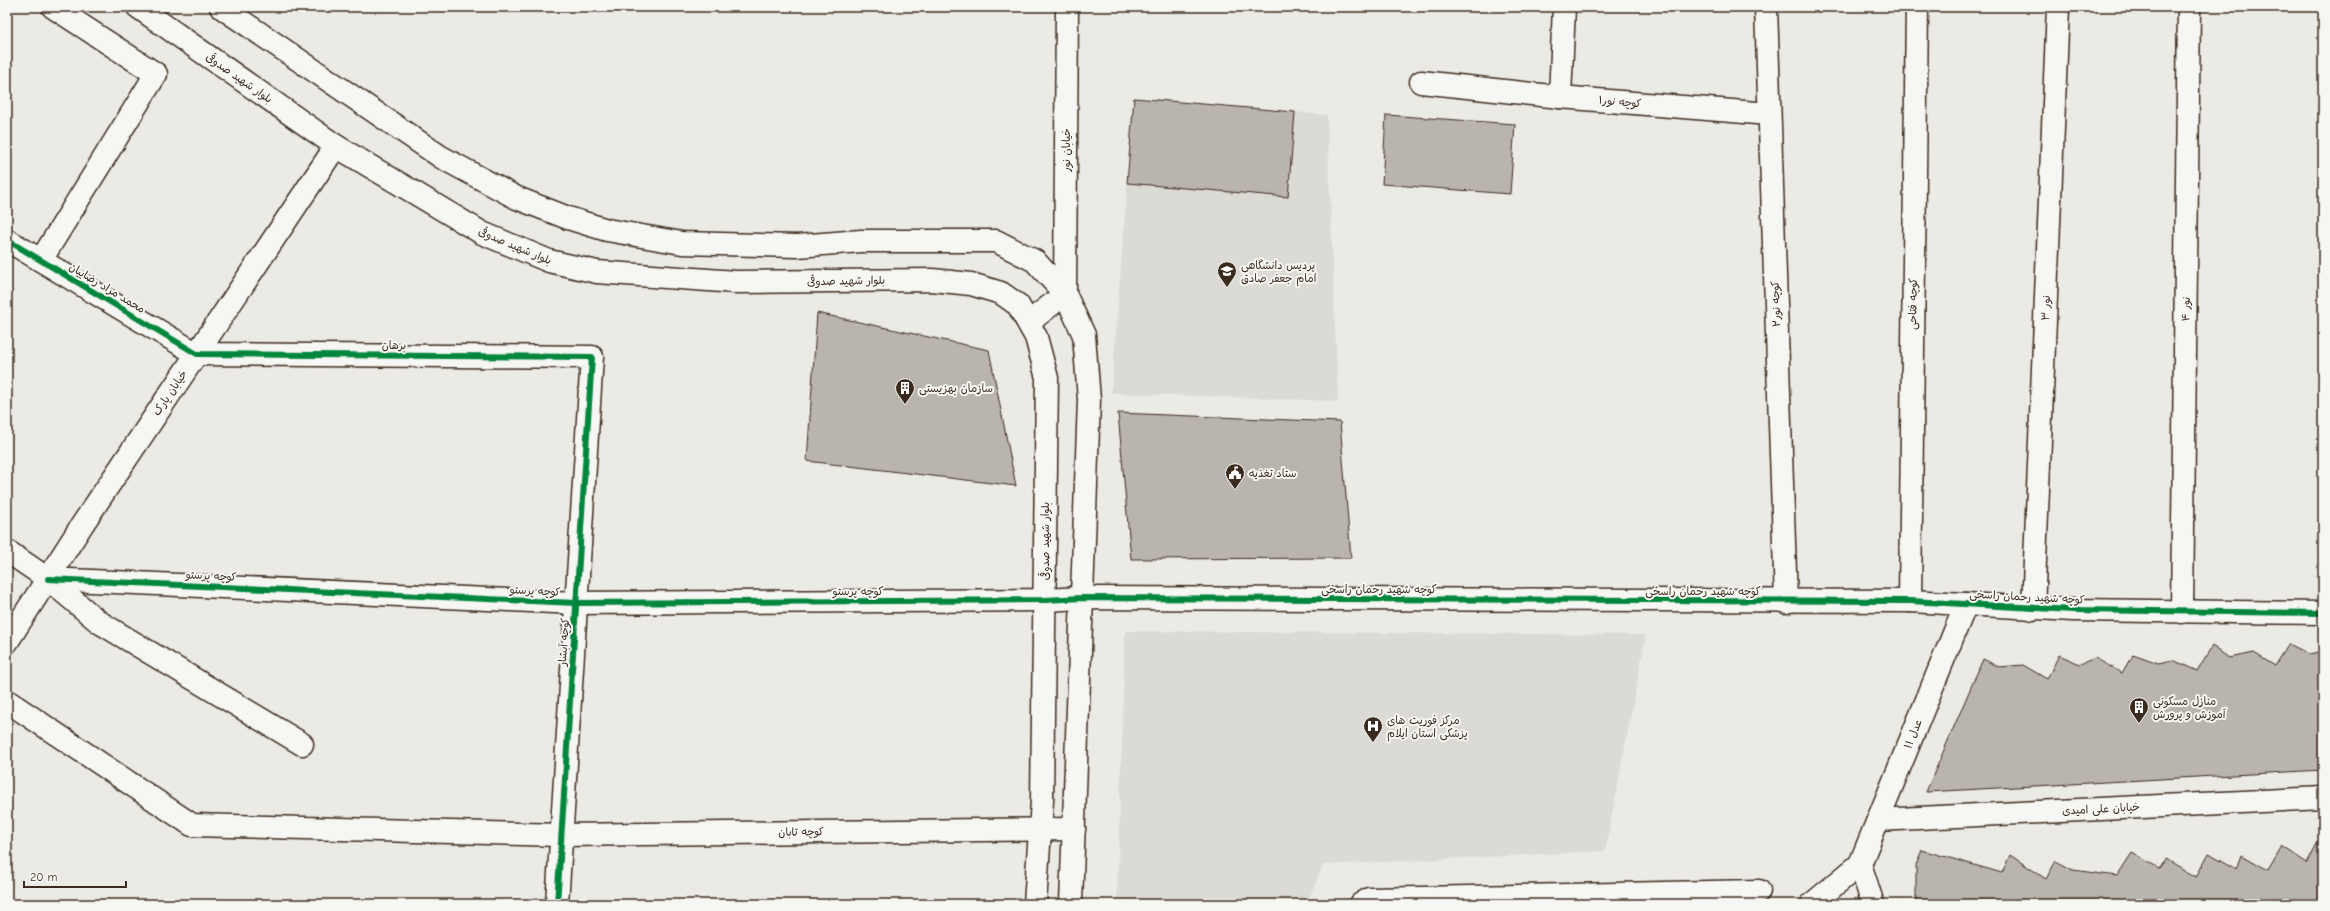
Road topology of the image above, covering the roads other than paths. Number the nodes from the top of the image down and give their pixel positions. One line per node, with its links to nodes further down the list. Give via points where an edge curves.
1 (53, 7): 15 (street, via 156,74)
2 (138, 7): 13 (street, بلوار شهید صدوقی)
3 (221, 7): 16 (street, via 441,156 517,198 568,218 607,230 682,243 797,246 861,241 996,241 1035,261)
4 (1066, 7): 16 (street, خیابان نور)
5 (1564, 7): 11 (street)
6 (1766, 7): 12 (street, کوچه نور۲)
7 (1917, 7): 24 (street, کوچه فتاحی)
8 (2058, 7): 28 (street, نور ۳)
9 (2189, 7): 29 (street, نور ۴)
10 (1421, 82): 11 (street, کوچه نور۱)
11 (1560, 97): 12 (street, کوچه نور۱)
12 (1769, 114): 25 (street, کوچه نور۲)
13 (336, 146): 17 (street, بلوار شهید صدوقی, via 482,233 549,261 597,272 736,282 932,280 971,284 1001,293 1018,305); 18 (street, خیابان پارک)
14 (7, 240): 15 (street, محمد مراد رضاییان)
15 (41, 260): 18 (street, محمد مراد رضاییان)
16 (1065, 294): 17 (street); 22 (street, via 1084,335 1088,400)
17 (1029, 322): 23 (street, بلوار شهید صدوقی, via 1036,337 1047,378)
18 (197, 354): 19 (street, برهان); 21 (street, خیابان پارک)
19 (592, 357): 26 (street, کوچه آبشار)
20 (7, 550): 21 (street)
21 (48, 579): 26 (street, کوچه پرستو); 31 (street, خیابان پارک); 33 (street, via 99,622)
22 (1082, 598): 23 (street, کوچه شهید رحمان راسخی); 25 (street, کوچه شهید رحمان راسخی); 37 (street)
23 (1045, 600): 26 (street, کوچه پرستو); 36 (street, بلوار شهید صدوقی)
24 (1910, 601): 25 (street, کوچه شهید رحمان راسخی); 27 (street, کوچه شهید رحمان راسخی)
25 (1786, 602)
26 (576, 603): 38 (street, کوچه آبشار)
27 (1966, 604): 28 (street, کوچه شهید رحمان راسخی); 35 (street, عدل ۱۱)
28 (2033, 608): 29 (street, کوچه شهید رحمان راسخی)
29 (2182, 612): 30 (street, کوچه شهید رحمان راسخی)
30 (2323, 613)
31 (7, 642)
32 (7, 701): 38 (street, کوچه تابان, via 192,825)
33 (302, 744)
34 (2323, 798): 35 (street, خیابان علی امیدی)
35 (1878, 820): 39 (street, عدل ۱۱)
36 (1041, 828): 37 (street, کوچه تابان); 38 (street, کوچه تابان); 42 (street, بلوار شهید صدوقی)
37 (1074, 829): 43 (street)
38 (561, 835): 41 (street, کوچه آبشار)
39 (1860, 864): 45 (street, عدل ۱۱); 46 (street)
40 (1759, 891): 44 (street, via 1369,899)
41 (557, 904)
42 (1035, 904)
43 (1071, 904)
44 (1361, 904)
45 (1812, 904)
46 (1873, 904)

